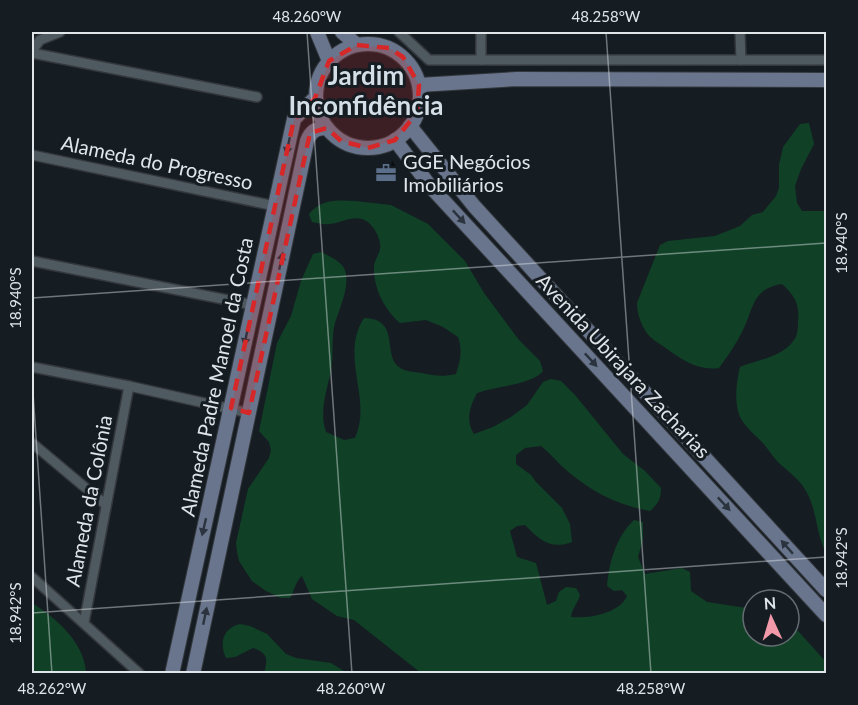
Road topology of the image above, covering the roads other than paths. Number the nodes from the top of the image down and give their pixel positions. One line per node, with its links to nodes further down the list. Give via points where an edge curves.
1 (60, 32): 8 (street, via 40,40)
2 (317, 32): 9 (main road)
3 (342, 32): 7 (main road)
4 (399, 32): 10 (street, via 429,60)
5 (481, 32): 10 (street)
6 (740, 32): 11 (street)
7 (357, 45): 9 (main road); 14 (main road, via 389,48 403,57)
8 (32, 52): 15 (street)
9 (329, 60): 16 (main road, via 316,84)
10 (481, 60): 11 (street)
11 (741, 60): 12 (street)
12 (826, 60)
13 (826, 80): 14 (main road, via 517,79)
14 (419, 85): 17 (main road, via 417,113)
15 (257, 97)
16 (315, 98): 18 (main road); 21 (main road, Alameda Padre Manoel da Costa, one-way to 21, via 294,119)
17 (410, 126): 19 (main road); 31 (main road, Avenida Ubirajara Zacharias, one-way to 17, via 474,206)
18 (327, 128): 19 (main road, via 341,141 354,146 382,146); 27 (main road, Alameda Padre Manoel da Costa, one-way to 18, via 307,141 310,133)
19 (394, 140): 32 (main road, Avenida Ubirajara Zacharias, one-way to 32, via 430,186)
20 (32, 155): 21 (street, Alameda do Progresso)
21 (275, 206): 23 (main road, Alameda Padre Manoel da Costa)
22 (32, 261): 23 (street)
23 (253, 305): 26 (main road, Alameda Padre Manoel da Costa, one-way to 26)
24 (32, 367): 25 (street)
25 (129, 386): 26 (street); 29 (street, Alameda da Colônia)
26 (231, 408): 27 (street); 35 (main road, Alameda Padre Manoel da Costa, one-way to 35)
27 (249, 413): 36 (main road, Alameda Padre Manoel da Costa, one-way to 27)
28 (32, 442): 29 (street)
29 (106, 505): 33 (street, Alameda da Colônia)
30 (32, 577): 33 (street)
31 (826, 590)
32 (826, 615)
33 (84, 623): 34 (street)
34 (140, 674)
35 (172, 674)
36 (193, 674)

